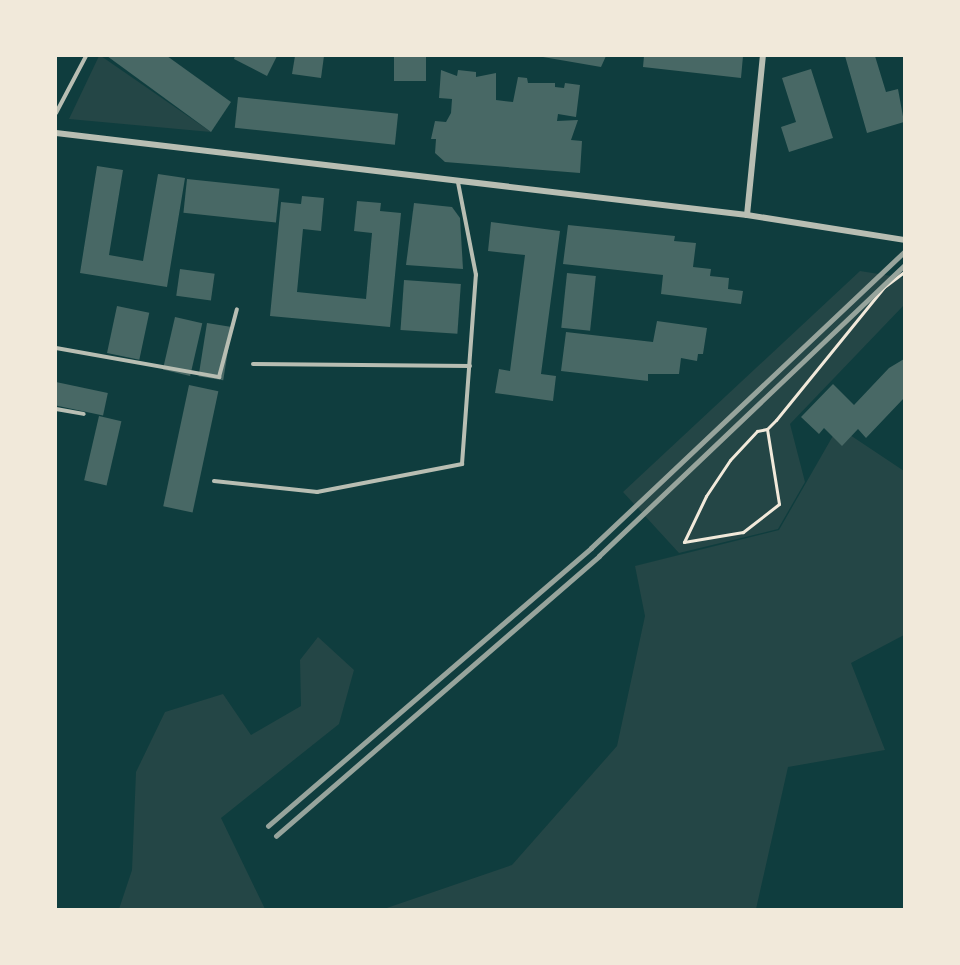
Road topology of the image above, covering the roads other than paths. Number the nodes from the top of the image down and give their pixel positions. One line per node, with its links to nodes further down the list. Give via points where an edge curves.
1 (86, 56): 3 (lane)
2 (763, 56): 6 (street)
3 (56, 112)
4 (56, 133): 5 (street)
5 (458, 182): 6 (street); 11 (lane, via 476,275)
6 (747, 215): 7 (street)
7 (904, 240)
8 (237, 309): 9 (lane, via 219,377)
9 (56, 348)
10 (253, 364): 11 (lane)
11 (470, 366): 14 (lane, via 462,464 317,492)
12 (56, 409): 13 (lane)
13 (84, 414)
14 (214, 481)

